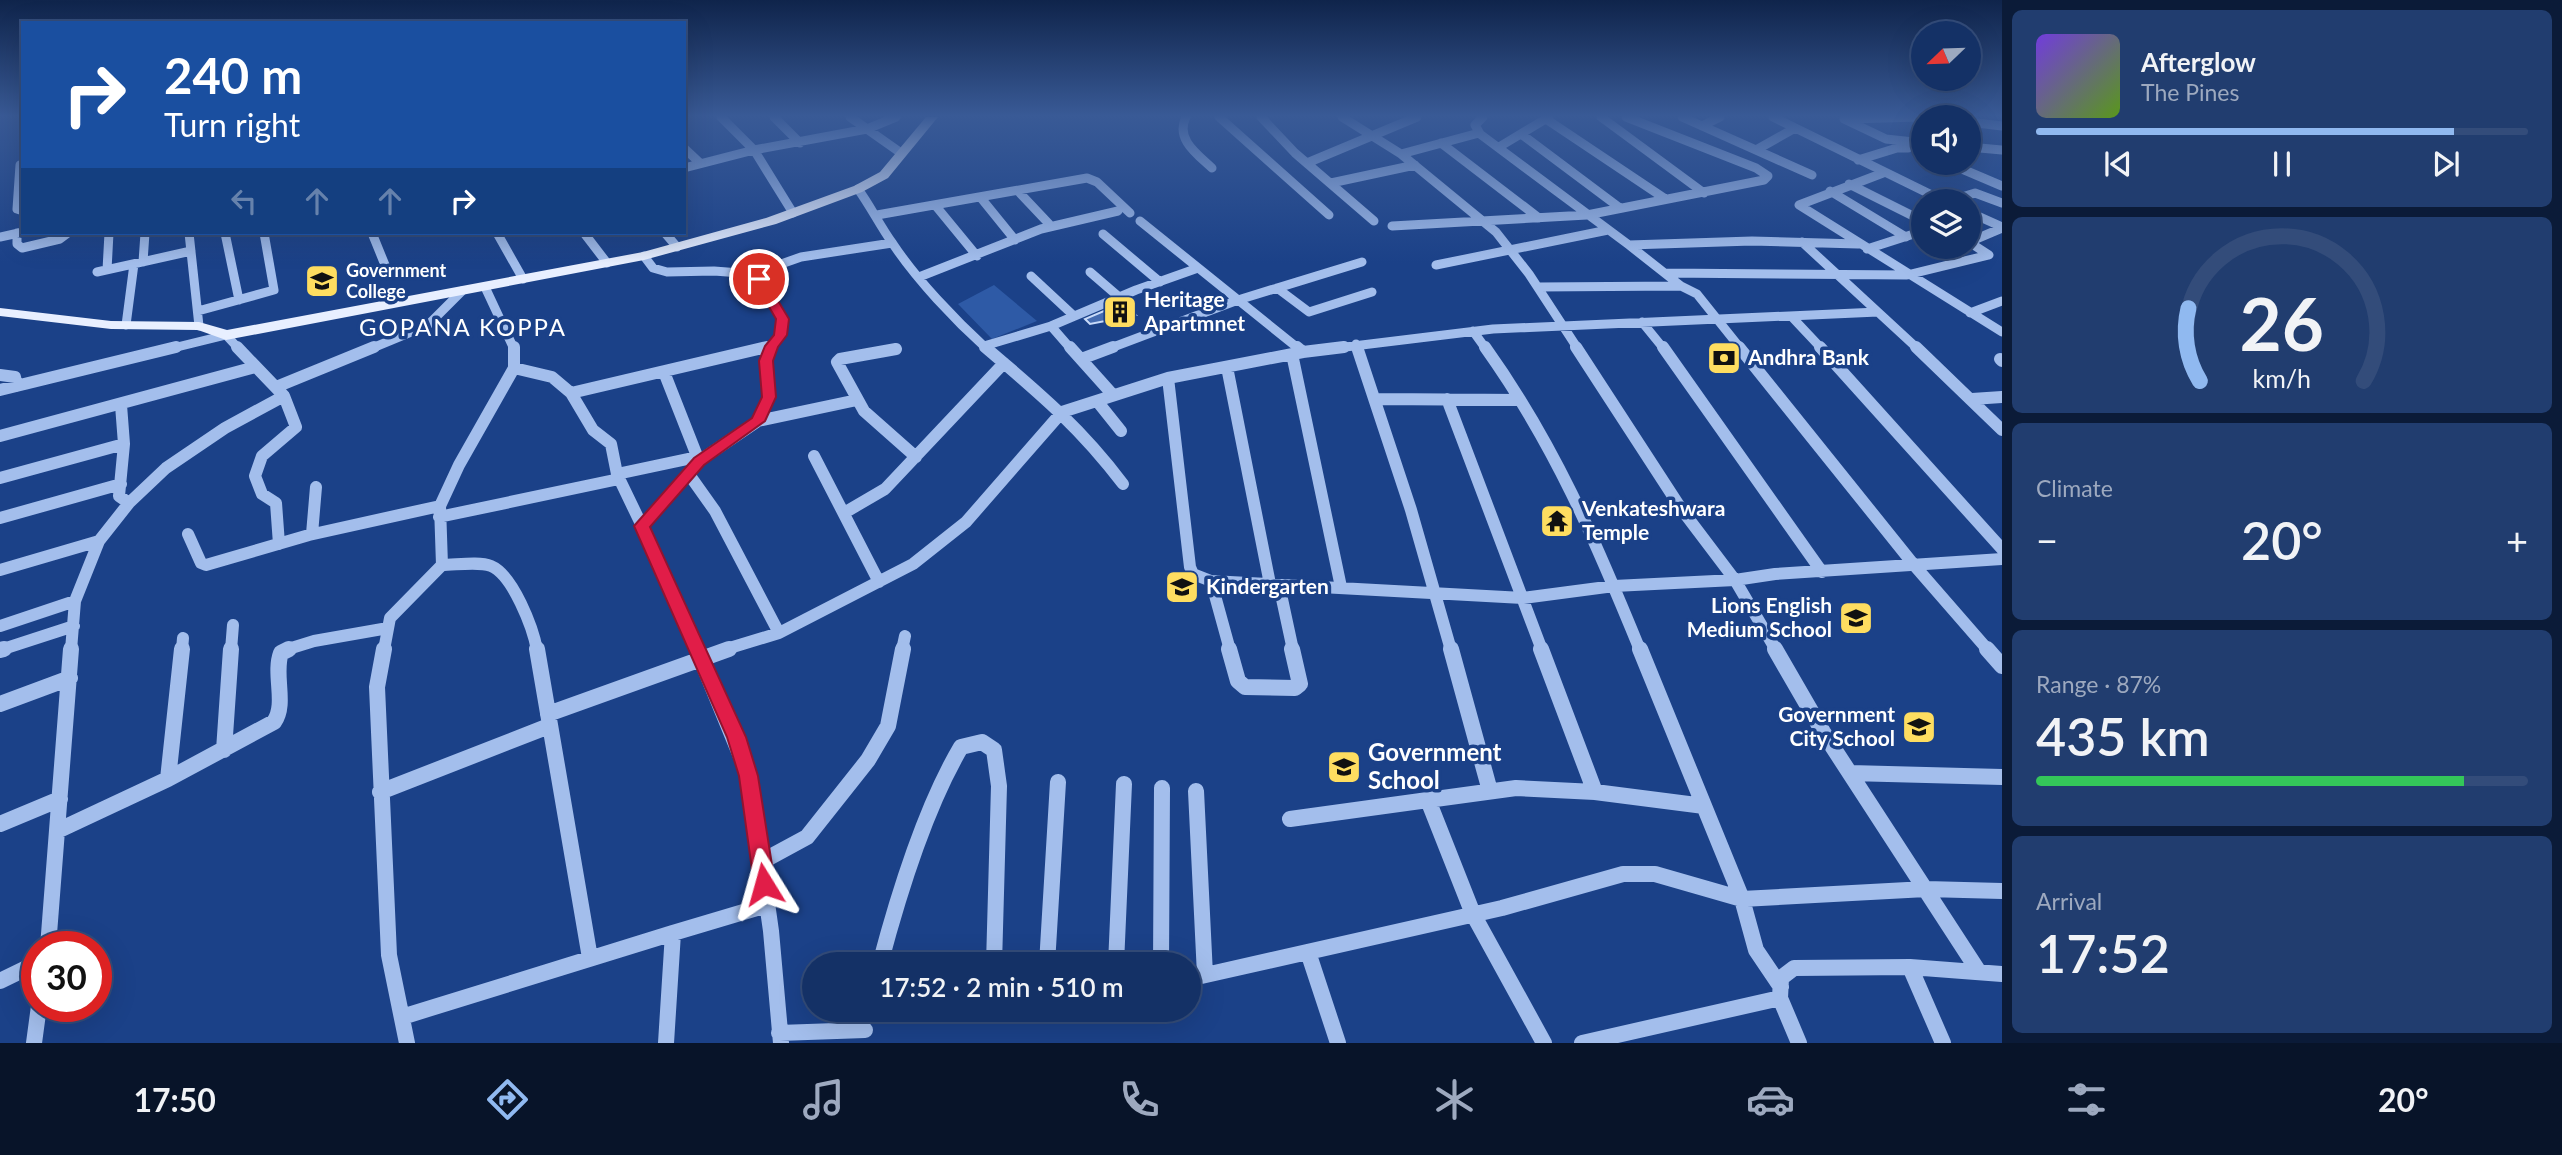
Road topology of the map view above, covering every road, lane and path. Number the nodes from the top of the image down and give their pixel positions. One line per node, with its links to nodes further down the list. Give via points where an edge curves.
1 (764, 166): 36 (street)
2 (891, 166): 22 (main road, via 884,175)
3 (1274, 166): 39 (street)
4 (1310, 166): 19 (street)
5 (1412, 166): 19 (street)
6 (1416, 166): 46 (street)
7 (1471, 166): 42 (street)
8 (1523, 166): 41 (street)
9 (1563, 166): 33 (street)
10 (1617, 166): 30 (street)
11 (1668, 166): 26 (street)
12 (1751, 166): 26 (street, via 1768,176)
13 (1790, 166): 18 (street)
14 (1868, 166): 16 (street)
15 (21, 170): 27 (street)
16 (1883, 173): 20 (street); 23 (street)
17 (1976, 175): 21 (street)
18 (1812, 176)
19 (1331, 183): 45 (street)
20 (1849, 184): 25 (street); 40 (street)
21 (2002, 186)
22 (858, 188): 36 (main road); 38 (street)
23 (1920, 189)
24 (1018, 191): 29 (street); 37 (street, via 1090,178); 47 (street)
25 (1829, 191): 65 (street); 71 (street, via 1799,205)
26 (1704, 192): 30 (street)
27 (21, 193): 34 (street, via 17,209)
28 (1981, 195): 31 (street)
29 (981, 198): 32 (street); 66 (street)
30 (1664, 198): 33 (street)
31 (2002, 203)
32 (935, 205): 38 (street); 75 (street)
33 (1620, 208): 41 (street)
34 (21, 210)
35 (1118, 211): 47 (street)
36 (793, 213): 70 (main road)
37 (1130, 213)
38 (877, 215): 68 (street)
39 (1329, 215)
40 (1911, 215)
41 (1589, 216): 42 (street); 50 (street)
42 (1539, 218): 46 (street)
43 (1981, 218): 49 (street)
44 (1140, 221): 81 (street)
45 (1374, 221)
46 (1484, 222): 48 (street); 72 (street)
47 (1051, 226): 66 (street)
48 (1392, 226)
49 (2002, 228): 87 (street, via 1969,242 1988,252 1987,256)
50 (1606, 229): 69 (street); 72 (street)
51 (20, 233): 53 (street, via 17,244 22,248); 64 (street)
52 (1103, 234): 91 (street)
53 (66, 235)
54 (109, 235): 82 (street)
55 (145, 235): 78 (street)
56 (190, 235): 73 (street)
57 (225, 235): 99 (street)
58 (264, 235): 99 (street, via 274,290)
59 (377, 235): 79 (street)
60 (498, 235): 90 (street)
61 (586, 235): 76 (street)
62 (667, 235): 70 (street)
63 (1911, 235): 65 (street)
64 (0, 237)
65 (1906, 237): 71 (street)
66 (1015, 240): 75 (street)
67 (1802, 242): 69 (street); 71 (street); 88 (street)
68 (892, 243): 85 (street, via 801,257); 89 (street)
69 (1629, 245): 84 (street)
70 (677, 247): 74 (main road)
71 (1863, 247): 87 (street)
72 (1510, 249): 80 (street); 95 (street)
73 (191, 251): 78 (street); 107 (street)
74 (644, 256): 76 (main road); 85 (street, via 653,268 667,272)
75 (977, 256): 89 (street)
76 (607, 262): 90 (main road)
77 (1362, 262): 94 (street)
78 (138, 263): 82 (street); 110 (street)
79 (385, 265)
80 (1436, 265)
81 (1198, 268): 91 (street); 100 (street)
82 (102, 271)
83 (1090, 272): 98 (street)
84 (1665, 273): 88 (street); 92 (street)
85 (750, 275): 117 (street, via 759,279 782,319 780,335)
86 (1031, 275): 105 (street)
87 (1907, 275): 88 (street); 104 (street)
88 (1839, 276): 103 (street)
89 (919, 277): 118 (street)
90 (523, 279): 93 (main road)
91 (1160, 282): 98 (street)
92 (1681, 286): 95 (street); 108 (street, via 1697,294)
93 (485, 287): 96 (main road); 125 (street, via 514,345)
94 (1277, 288): 97 (street, via 1309,312); 100 (street)
95 (1538, 288): 112 (street)
96 (462, 291): 115 (main road); 132 (street, via 428,325)
97 (1372, 292)
98 (1119, 297): 105 (street)
99 (239, 300): 107 (street)
100 (1238, 300): 120 (street); 121 (street)
101 (2002, 301): 104 (street)
102 (0, 312): 110 (main road)
103 (1878, 312): 106 (street); 136 (street)
104 (1970, 313): 114 (street)
105 (1074, 316): 111 (street)
106 (1791, 316): 108 (street); 167 (street)
107 (198, 319): 110 (main road); 115 (main road)
108 (1719, 319): 109 (street); 170 (street)
109 (1643, 322): 112 (street); 172 (street)
110 (126, 325)
111 (1051, 326): 118 (street); 121 (street)
112 (1564, 327): 113 (street); 173 (street, via 1682,510)
113 (1473, 331): 116 (street); 140 (street)
114 (2002, 332)
115 (226, 335): 124 (street); 129 (street)
116 (1356, 344): 120 (street); 137 (street)
117 (772, 346): 126 (street); 144 (street, via 765,369 769,397)
118 (984, 346): 122 (street)
119 (896, 349): 139 (street, via 838,360)
120 (1298, 353): 123 (street); 178 (street, via 1311,453)
121 (1082, 359): 134 (street)
122 (1004, 363): 143 (street); 150 (street)
123 (1227, 367): 128 (street); 176 (street)
124 (256, 368): 132 (street); 142 (street)
125 (514, 368): 133 (street, via 552,377); 159 (street, via 458,465)
126 (664, 372): 133 (street); 151 (street)
127 (0, 375): 129 (street, via 15,377)
128 (1168, 379): 130 (street); 174 (street, via 1190,568)
129 (17, 386): 131 (street)
130 (1144, 386): 134 (street); 141 (street, via 1145,391)
131 (0, 390)
132 (280, 391): 158 (street, via 166,468); 166 (street, via 296,427 262,456 254,480 262,494 276,503)
133 (571, 393): 153 (street, via 593,430 611,444)
134 (1114, 395): 141 (street)
135 (2002, 397): 136 (street)
136 (1972, 398): 145 (street)
137 (1376, 399): 138 (street); 179 (street)
138 (1447, 399): 140 (street); 180 (street)
139 (857, 400): 144 (street); 150 (street)
140 (1520, 400): 177 (street, via 1562,470)
141 (1099, 402): 143 (street); 146 (street)
142 (121, 405): 147 (street); 148 (street)
143 (1062, 412): 156 (street); 175 (street, via 966,522 929,554)
144 (758, 421): 151 (street)
145 (2002, 430)
146 (1121, 431)
147 (0, 436)
148 (124, 444): 154 (street); 155 (street)
149 (814, 456): 160 (street)
150 (916, 457): 160 (street, via 874,498)
151 (698, 459): 152 (street); 153 (street)
152 (688, 473): 162 (street); 186 (street, via 715,511)
153 (618, 477): 159 (street); 162 (street)
154 (0, 478)
155 (121, 484): 158 (street, via 119,496); 161 (street)
156 (1123, 484)
157 (316, 487): 164 (street)
158 (129, 503): 165 (street)
159 (439, 511): 164 (street); 169 (street)
160 (844, 513): 175 (street)
161 (0, 518)
162 (642, 526): 190 (street)
163 (188, 534): 166 (street, via 204,565)
164 (312, 534): 166 (street)
165 (99, 541): 171 (street); 181 (street)
166 (279, 544)
167 (2002, 549)
168 (2002, 559): 170 (street)
169 (442, 565): 185 (street, via 390,618); 194 (street, via 490,565 508,578 535,637)
170 (1914, 565): 172 (street); 191 (street)
171 (0, 570)
172 (1822, 572): 173 (street)
173 (1735, 580): 177 (street); 196 (street)
174 (1210, 581): 176 (street); 176 (street, via 1238,681 1245,688 1295,688 1300,684)
175 (879, 582): 186 (street)
176 (1274, 584): 178 (street)
177 (1614, 586): 180 (street); 208 (street)
178 (1341, 587): 179 (street)
179 (1436, 594): 180 (street); 203 (street)
180 (1523, 598): 205 (street)
181 (75, 601): 183 (street); 184 (street)
182 (233, 625): 195 (street)
183 (0, 626)
184 (74, 626): 189 (street); 192 (street)
185 (388, 628): 195 (street, via 282,652 278,718); 204 (street, via 377,687)
186 (779, 634): 190 (street)
187 (905, 636): 212 (street, via 888,726 868,760 807,837)
188 (183, 638): 198 (street)
189 (0, 649)
190 (702, 657): 194 (street); 212 (street, via 749,776)
191 (2002, 666)
192 (69, 678): 193 (street); 206 (street)
193 (0, 704)
194 (549, 720): 204 (street); 226 (street)
195 (224, 750): 198 (street)
196 (1850, 773): 197 (street); 213 (street)
197 (2002, 777)
198 (168, 779): 211 (street)
199 (1058, 782): 222 (street)
200 (1124, 784): 223 (street)
201 (1162, 788): 224 (street)
202 (1196, 791): 231 (street)
203 (1490, 791): 205 (street); 207 (street)
204 (380, 792): 235 (street, via 389,955)
205 (1595, 792): 208 (street)
206 (60, 799): 210 (street); 211 (street)
207 (1427, 800): 209 (street); 217 (street)
208 (1704, 806): 215 (street)
209 (1290, 819)
210 (0, 824)
211 (57, 831): 218 (street)
212 (761, 862): 216 (street)
213 (1926, 889): 214 (street); 215 (street); 229 (street)
214 (2002, 891)
215 (1742, 899): 217 (street, via 1655,874 1623,874); 234 (street, via 1756,950)
216 (767, 905): 219 (street); 239 (street)
217 (1473, 914): 225 (street); 245 (street)
218 (49, 931)
219 (673, 933): 226 (street); 243 (street)
220 (883, 952): 221 (street, via 948,767 961,747 982,742 994,750 999,786)
221 (994, 952)
222 (1048, 952)
223 (1117, 952)
224 (1161, 952)
225 (1308, 952): 231 (street); 244 (street)
226 (590, 958): 235 (street)
227 (1910, 967): 229 (street); 234 (street, via 1794,968 1781,978); 247 (street)
228 (21, 971): 233 (street)
229 (1979, 972): 230 (street)
230 (2002, 974)
231 (1205, 975): 232 (street)
232 (1201, 976)
233 (0, 981)
234 (1780, 992): 240 (street); 246 (street)
235 (402, 1017): 242 (street)
236 (37, 1022): 241 (street)
237 (887, 1022): 238 (street)
238 (866, 1024): 239 (street)
239 (780, 1038)
240 (1589, 1042)
241 (34, 1043)
242 (407, 1043)
243 (666, 1043)
244 (1338, 1043)
245 (1544, 1043)
246 (1799, 1043)
247 (1943, 1043)

